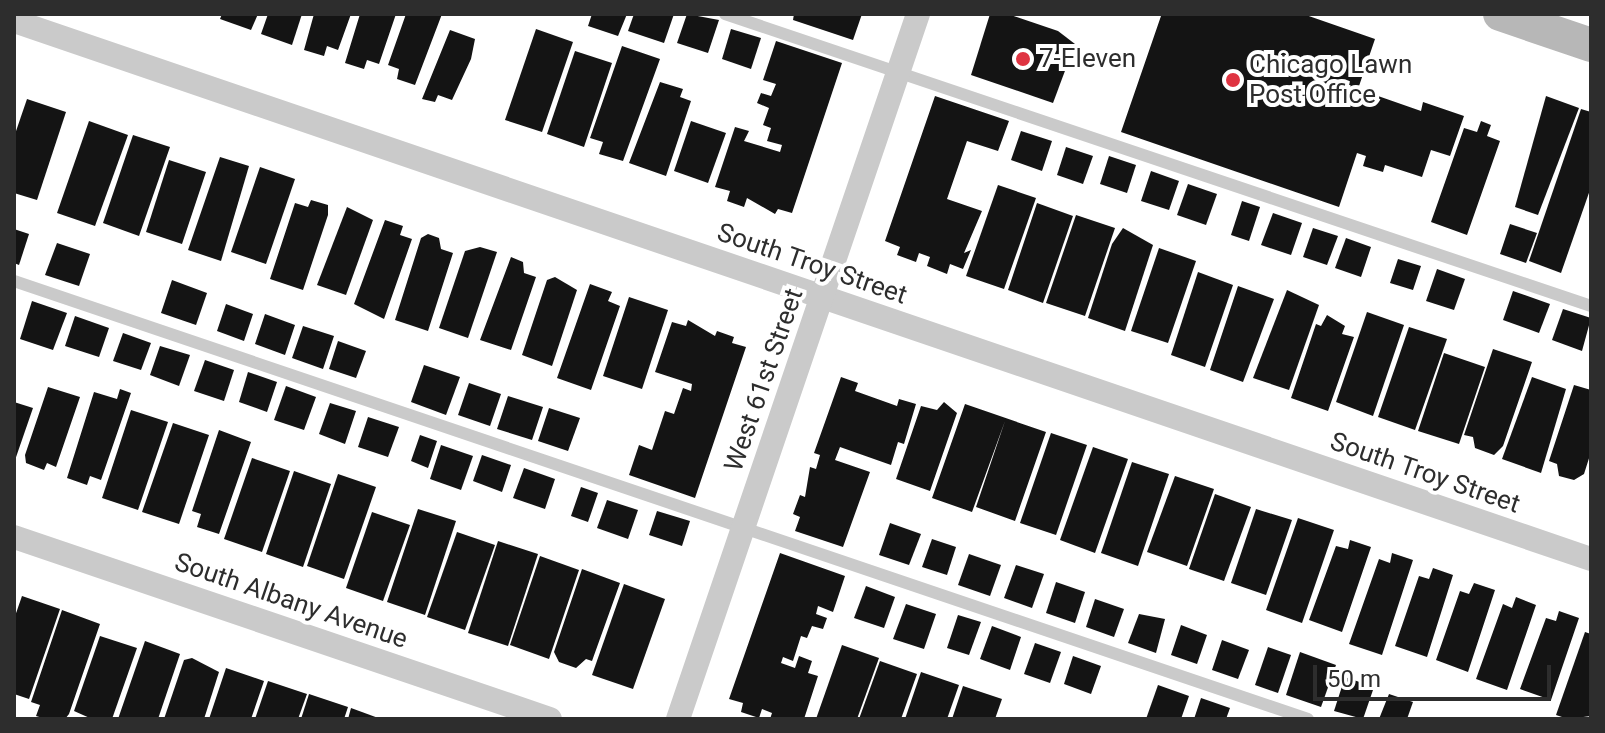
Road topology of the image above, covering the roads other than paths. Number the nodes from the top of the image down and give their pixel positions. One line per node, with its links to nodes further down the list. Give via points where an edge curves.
1 (725, 14): 6 (lane)
2 (918, 14): 6 (street, West 61st Street)
3 (1500, 14): 5 (main road)
4 (14, 21): 8 (street, South Troy Street)
5 (1591, 45)
6 (898, 73): 8 (street, West 61st Street); 9 (lane)
7 (14, 281): 10 (lane)
8 (822, 297): 10 (street, West 61st Street); 12 (street, South Troy Street)
9 (1591, 306)
10 (743, 528): 14 (street, West 61st Street); 15 (lane)
11 (14, 537): 13 (street, South Albany Avenue)
12 (1591, 559)
13 (550, 719)
14 (678, 719)
15 (1308, 719)

